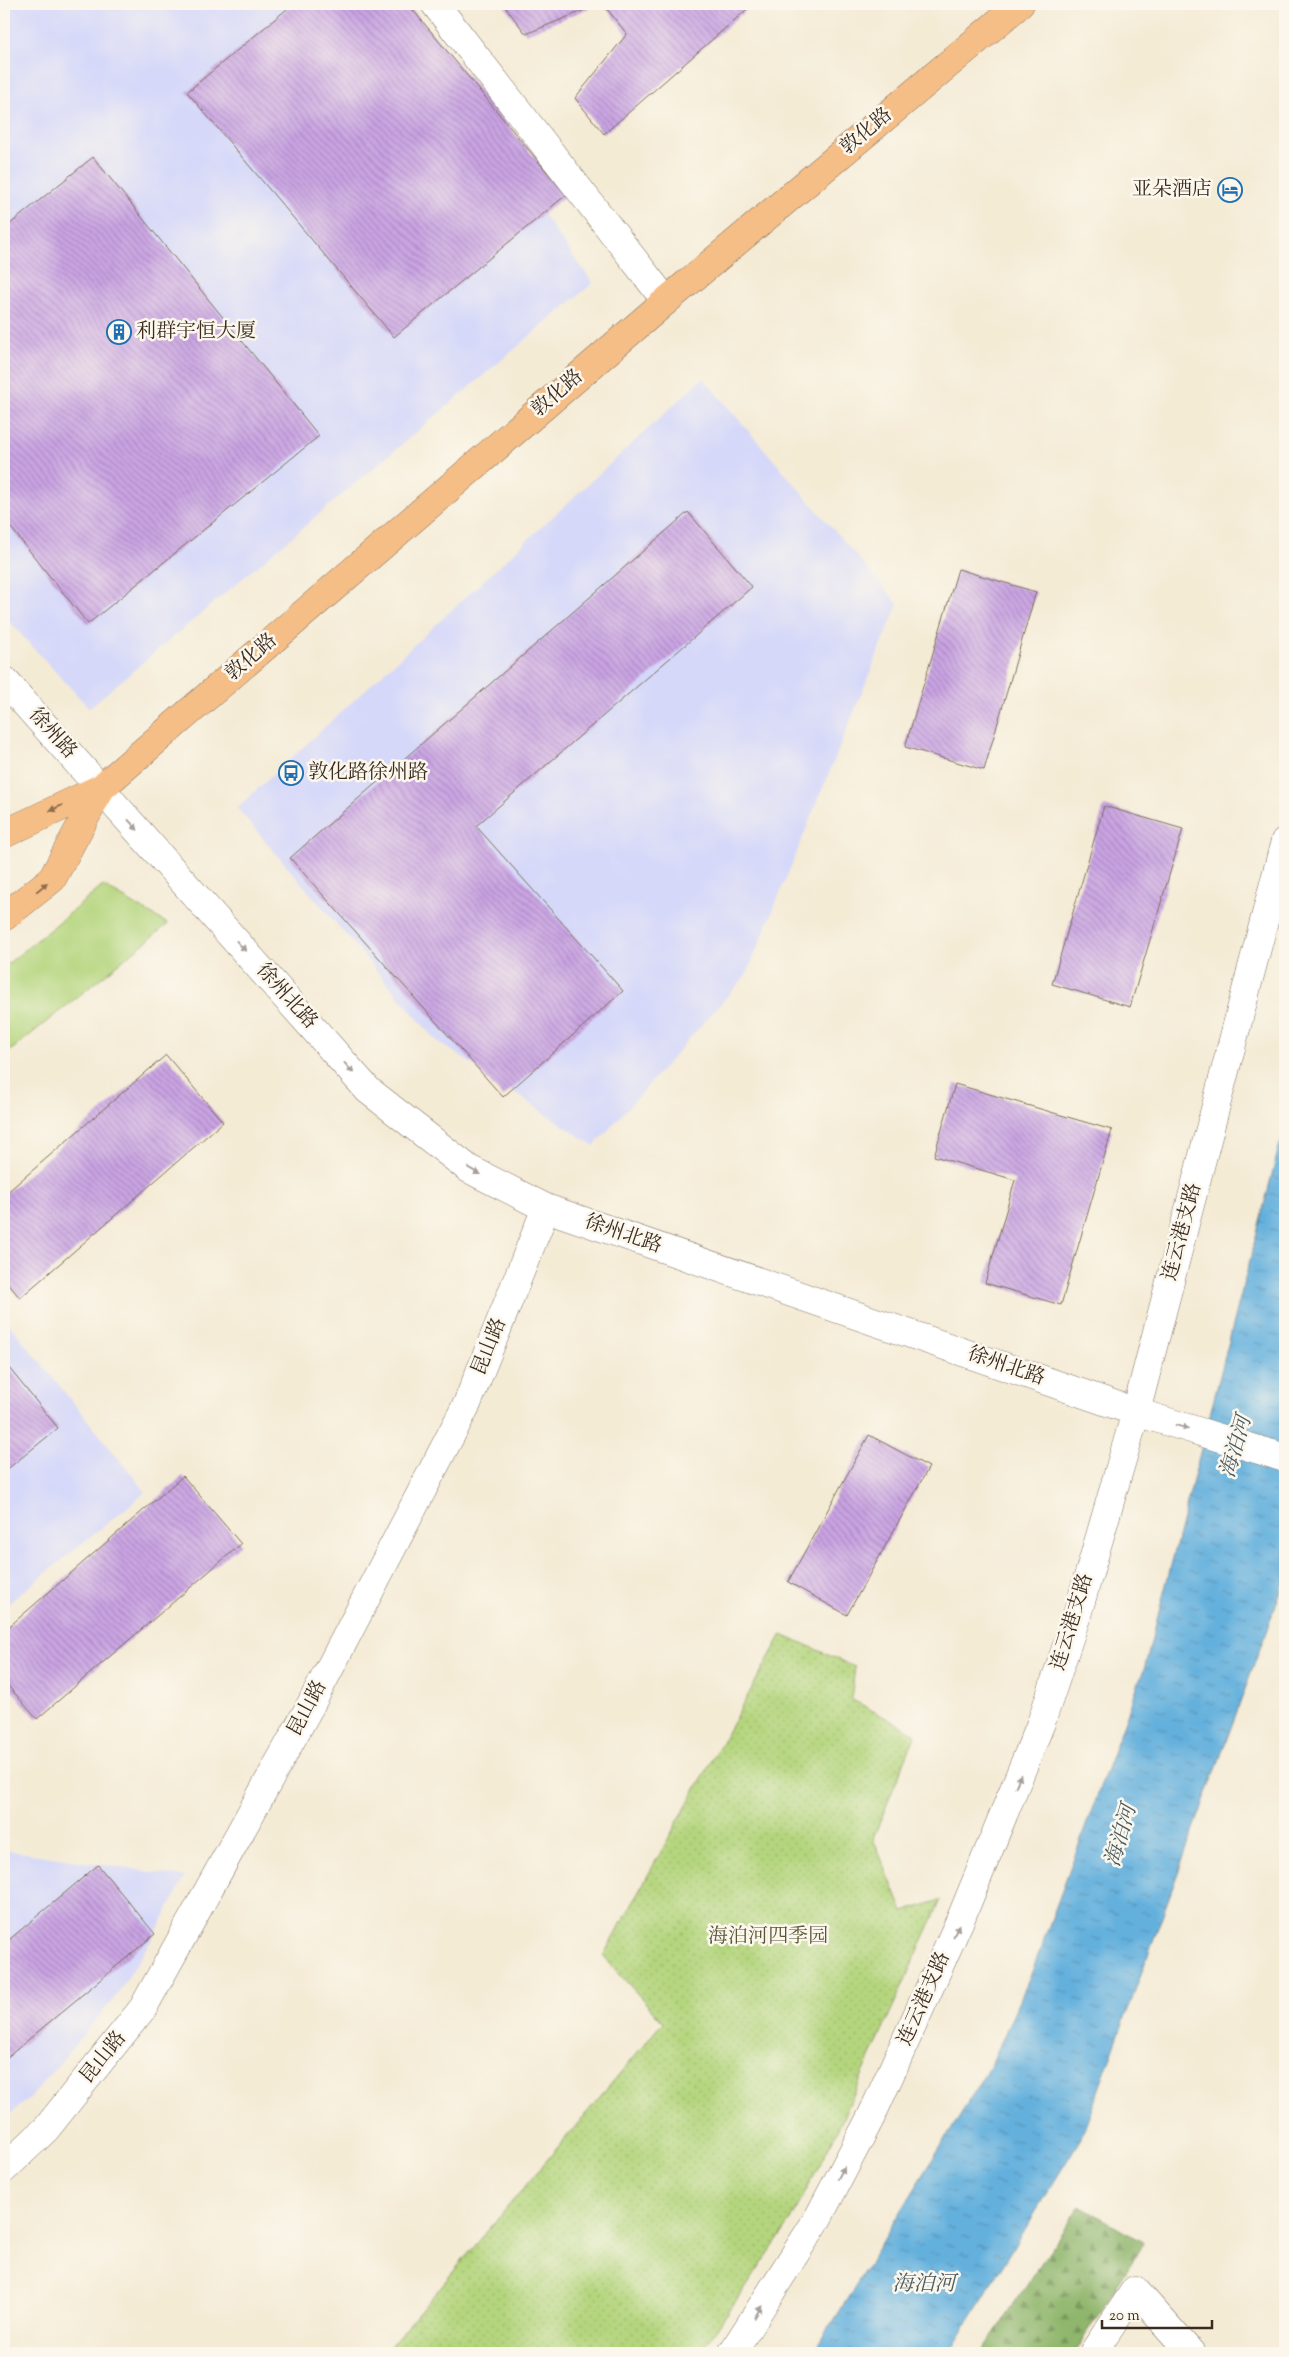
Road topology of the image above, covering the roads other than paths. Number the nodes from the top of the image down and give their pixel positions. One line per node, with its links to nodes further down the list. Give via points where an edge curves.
1 (435, 4): 3 (street)
2 (1020, 4): 3 (main road, 敦化路)
3 (666, 301): 5 (main road, 敦化路)
4 (4, 680): 5 (street, 徐州路)
5 (101, 788): 6 (main road, 敦化路, one-way to 6); 8 (main road, 敦化路, one-way to 5, via 52,879); 9 (street, 徐州北路, one-way to 9, via 368,1090 470,1169)
6 (4, 834)
7 (1285, 841): 10 (street, 连云港支路)
8 (4, 917)
9 (546, 1208): 10 (street, 徐州北路); 12 (street, 昆山路, via 466,1404 309,1708 144,2008 46,2129)
10 (1136, 1412): 11 (street, 徐州北路, one-way to 11); 13 (street, 连云港支路, one-way to 10, via 818,2218 871,2117 958,1927 1041,1723 1077,1615)
11 (1285, 1458)
12 (4, 2169)
13 (732, 2353)
14 (1093, 2353): 15 (street, via 1135,2290)
15 (1191, 2353)

